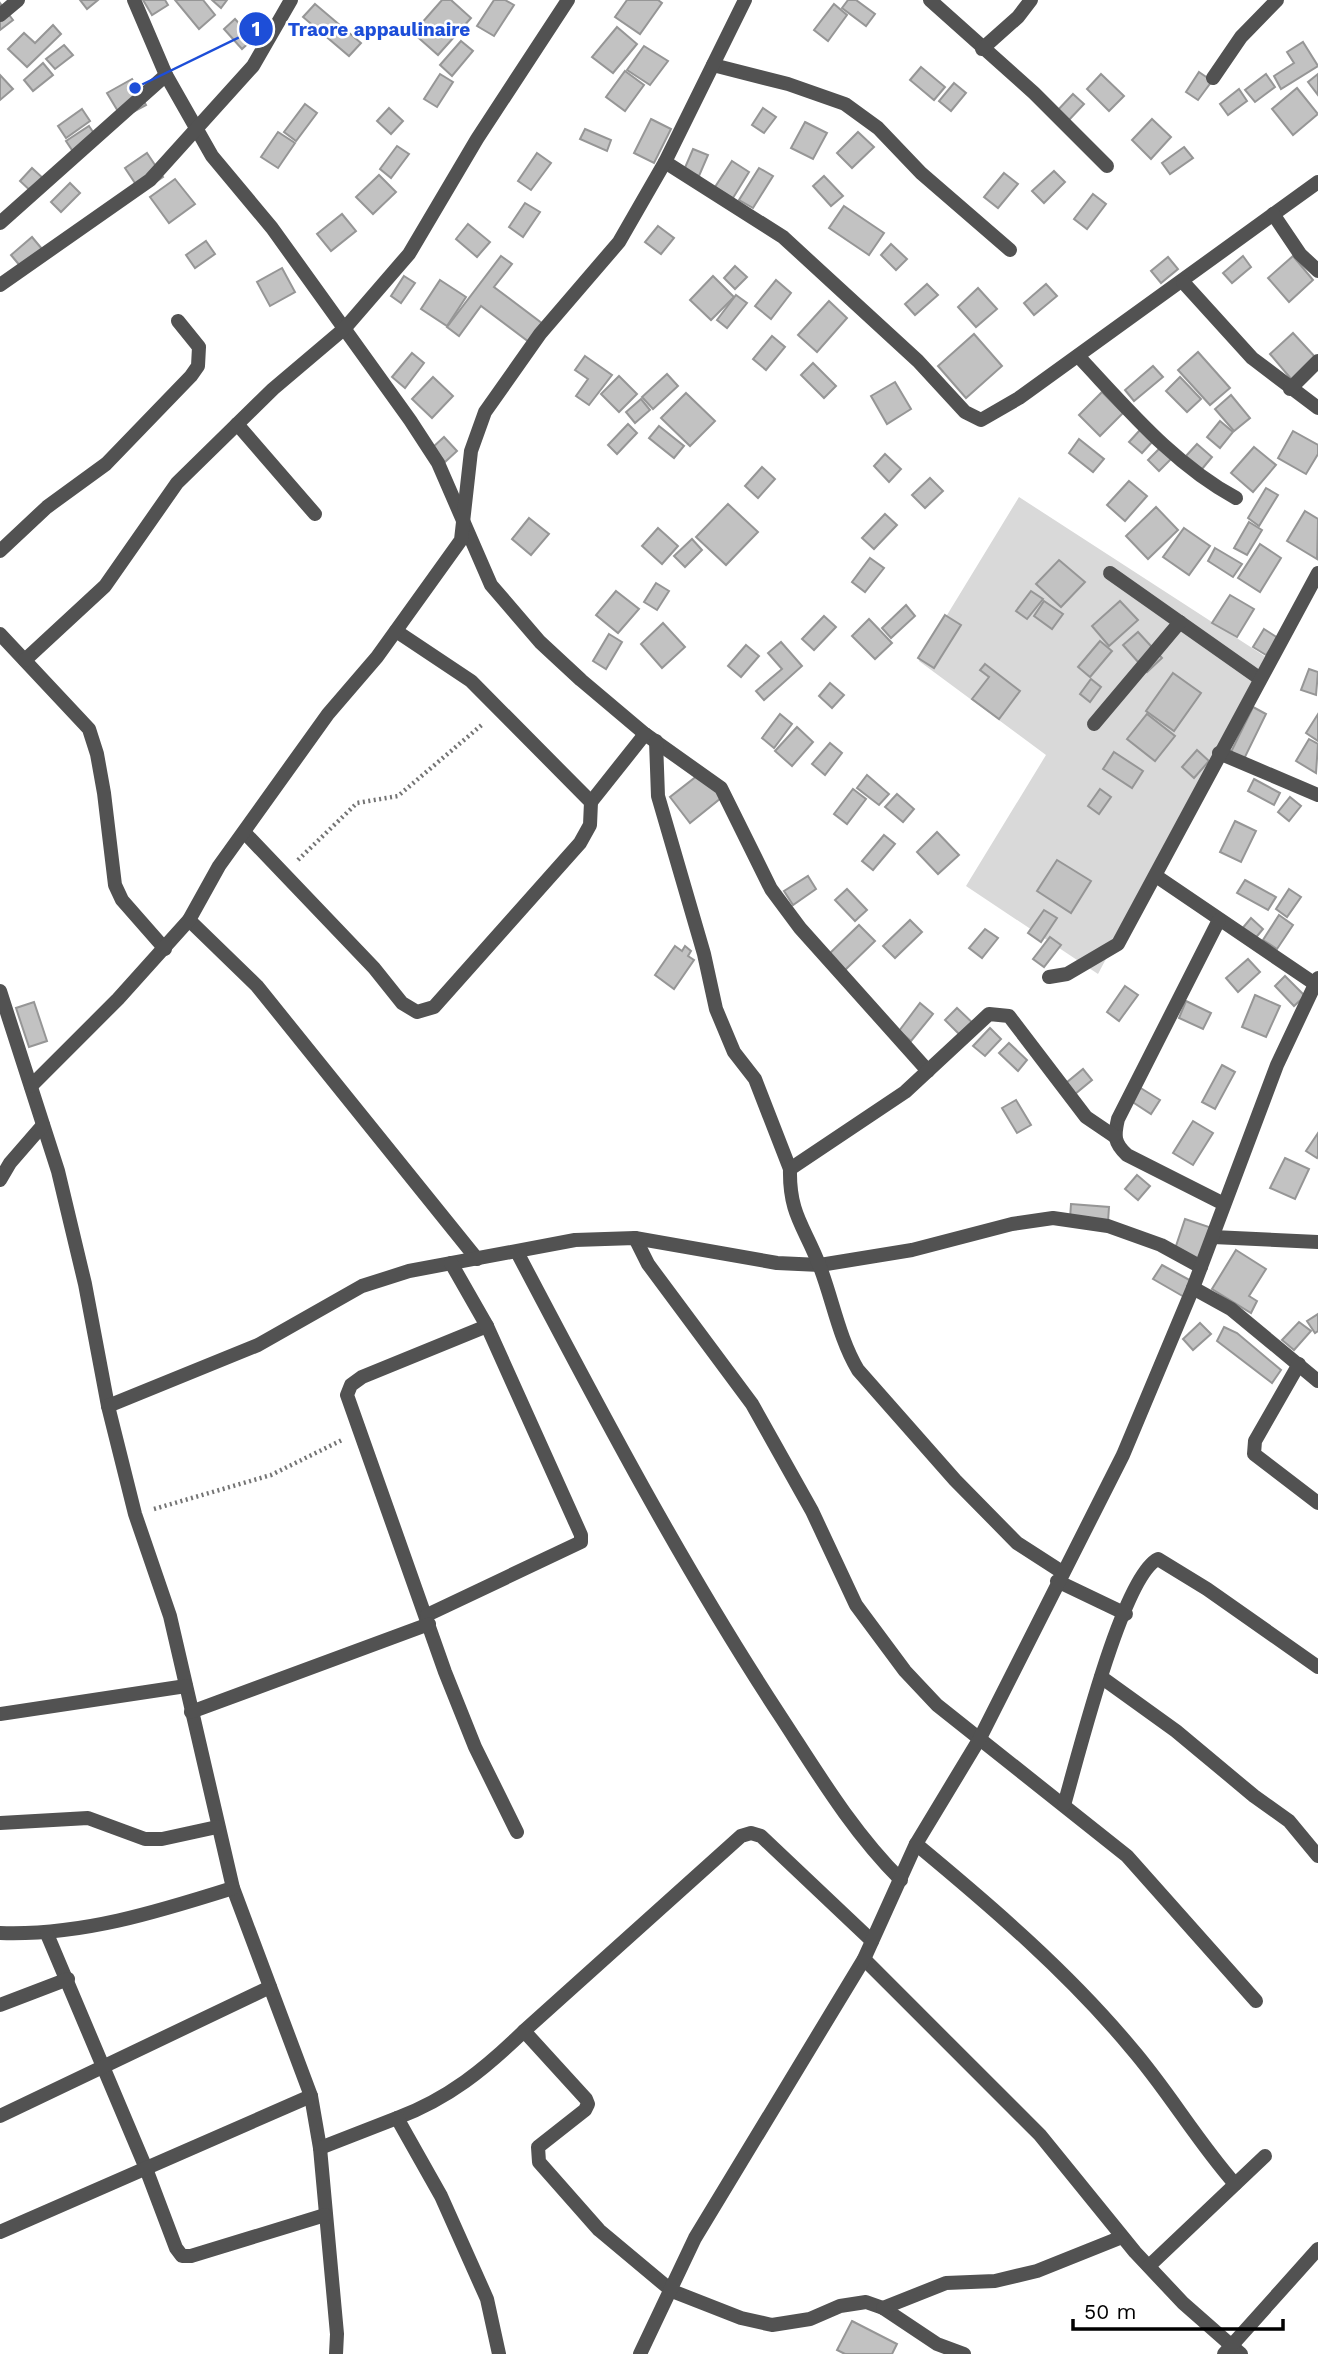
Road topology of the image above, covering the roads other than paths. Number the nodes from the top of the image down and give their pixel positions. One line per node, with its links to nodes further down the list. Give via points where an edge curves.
1 (18, 0): 9 (street)
2 (134, 0): 12 (street)
3 (291, 0): 14 (street, via 253,66)
4 (568, 0): 25 (street, via 409,254)
5 (746, 0): 11 (street)
6 (930, 0): 10 (street)
7 (1031, 0): 10 (street)
8 (1277, 0): 13 (street, via 1241,37)
9 (0, 15)
10 (982, 49): 16 (street)
11 (713, 65): 15 (street); 20 (street, via 845,104 878,128 921,173)
12 (166, 75): 14 (street); 19 (street)
13 (1213, 78)
14 (197, 131): 23 (street, via 150,180); 25 (street)
15 (665, 162): 26 (street, via 783,237 973,418 992,416); 33 (street, via 619,242 540,334 485,412 471,451)
16 (1107, 166)
17 (1318, 182): 18 (street)
18 (1273, 214): 21 (street, via 1300,254); 22 (street)
19 (0, 223)
20 (1010, 250)
21 (1318, 271)
22 (1183, 282): 26 (street); 28 (street, via 1252,358)
23 (0, 285)
24 (178, 321): 34 (street, via 199,347 200,358 191,376 106,464 47,507)
25 (345, 328): 30 (street); 33 (street, via 438,463)
26 (1079, 356): 31 (street, via 1200,478)
27 (1318, 361): 28 (street)
28 (1290, 389): 29 (street)
29 (1318, 408)
30 (237, 424): 32 (street); 40 (street, via 153,512 105,586)
31 (1236, 498)
32 (315, 514)
33 (464, 517): 38 (street, via 461,540); 43 (street, via 491,585 511,609 560,661)
34 (0, 551)
35 (1110, 573): 37 (street)
36 (1318, 573): 41 (street)
37 (1180, 622): 41 (street); 42 (street)
38 (396, 631): 46 (street, via 471,681); 47 (street, via 328,714)
39 (0, 634): 40 (street)
40 (25, 660): 51 (street, via 89,729 102,780 115,885 122,900)
41 (1259, 678): 44 (street)
42 (1094, 724)
43 (651, 737): 46 (street); 55 (street, via 721,788 771,889 816,947); 59 (street, via 658,796 716,1009 734,1052 755,1079)
44 (1219, 753): 45 (street); 48 (street)
45 (1318, 795)
46 (591, 802): 47 (street, via 590,825 580,842 434,1007 418,1012 402,1003)
47 (245, 832): 49 (street, via 219,866)
48 (1156, 876): 50 (street); 52 (street, via 1118,944 1067,974)
49 (189, 920): 51 (street); 66 (street, via 257,986)
50 (1219, 920): 53 (street); 58 (street, via 1118,1119)
51 (165, 949): 56 (street)
52 (1049, 977)
53 (1317, 981): 61 (street, via 1277,1065)
54 (0, 993): 56 (street)
55 (928, 1071): 58 (street, via 989,1014 1009,1016 1086,1117); 59 (street, via 905,1092)
56 (31, 1086): 57 (street)
57 (43, 1125): 60 (street); 74 (street, via 85,1284)
58 (1114, 1136): 61 (street, via 1127,1155)
59 (790, 1169): 68 (street, via 791,1204)
60 (0, 1180)
61 (1222, 1203): 62 (street)
62 (1213, 1237): 64 (street); 69 (street)
63 (635, 1238): 65 (street, via 575,1240); 68 (street, via 777,1263); 84 (street, via 648,1264 752,1404 812,1511 856,1605 905,1671 937,1705)
64 (1318, 1242)
65 (517, 1252): 66 (street); 91 (street, via 579,1372 729,1637 836,1804)
66 (477, 1259): 67 (street)
67 (451, 1263): 71 (street); 74 (street, via 362,1286 258,1345)
68 (820, 1265): 69 (street, via 1053,1218 1108,1226 1161,1245); 76 (street, via 846,1350 868,1383 1017,1543)
69 (1201, 1267): 70 (street)
70 (1193, 1288): 72 (street, via 1231,1309); 76 (street, via 1123,1455)
71 (488, 1326): 78 (street, via 362,1377 347,1395); 78 (street, via 581,1542)
72 (1299, 1364): 73 (street); 75 (street, via 1255,1441 1254,1454)
73 (1318, 1381)
74 (108, 1406): 81 (street)
75 (1318, 1503)
76 (1060, 1576): 77 (street); 84 (street)
77 (1125, 1614): 79 (street, via 1134,1588 1158,1559); 80 (street)
78 (428, 1620): 82 (street); 88 (street, via 475,1747)
79 (1318, 1667)
80 (1101, 1677): 85 (street); 90 (street, via 1289,1821)
81 (186, 1686): 82 (street); 83 (street)
82 (191, 1712): 87 (street)
83 (0, 1714)
84 (980, 1738): 85 (street); 89 (street)
85 (1064, 1805): 99 (street, via 1127,1856)
86 (0, 1823): 87 (street, via 88,1818 145,1839)
87 (217, 1827): 92 (street)
88 (517, 1832)
89 (916, 1844): 91 (street); 109 (street, via 1091,2002)
90 (1318, 1856)
91 (901, 1880): 95 (street)
92 (233, 1888): 94 (street, via 152,1914); 98 (street)
93 (0, 1933): 94 (street)
94 (47, 1934): 97 (street)
95 (872, 1941): 96 (street); 101 (street, via 761,1836 751,1833 741,1836)
96 (864, 1959): 112 (street, via 1040,2135); 115 (street, via 695,2238)
97 (68, 1979): 100 (street); 102 (street)
98 (270, 1987): 102 (street); 103 (street)
99 (1256, 2001)
100 (0, 2005)
101 (524, 2031): 105 (street, via 464,2085); 115 (street, via 588,2104 538,2147 539,2162 599,2230)
102 (103, 2068): 104 (street); 108 (street)
103 (311, 2095): 106 (street); 108 (street)
104 (0, 2116)
105 (397, 2118): 106 (street); 119 (street, via 441,2196 487,2298)
106 (320, 2148): 110 (street)
107 (1265, 2156): 109 (street)
108 (145, 2166): 110 (street, via 182,2256); 111 (street)
109 (1235, 2184): 114 (street)
110 (325, 2215): 118 (street)
111 (0, 2232)
112 (1122, 2237): 114 (street); 116 (street, via 1037,2271 995,2281 946,2283)
113 (1318, 2249): 117 (street)
114 (1149, 2266): 117 (street)
115 (672, 2291): 116 (street, via 772,2325 810,2319 856,2302); 120 (street)
116 (883, 2308): 121 (street, via 937,2344)
117 (1232, 2351)
118 (336, 2354)
119 (499, 2354)
120 (640, 2354)
121 (964, 2354)

